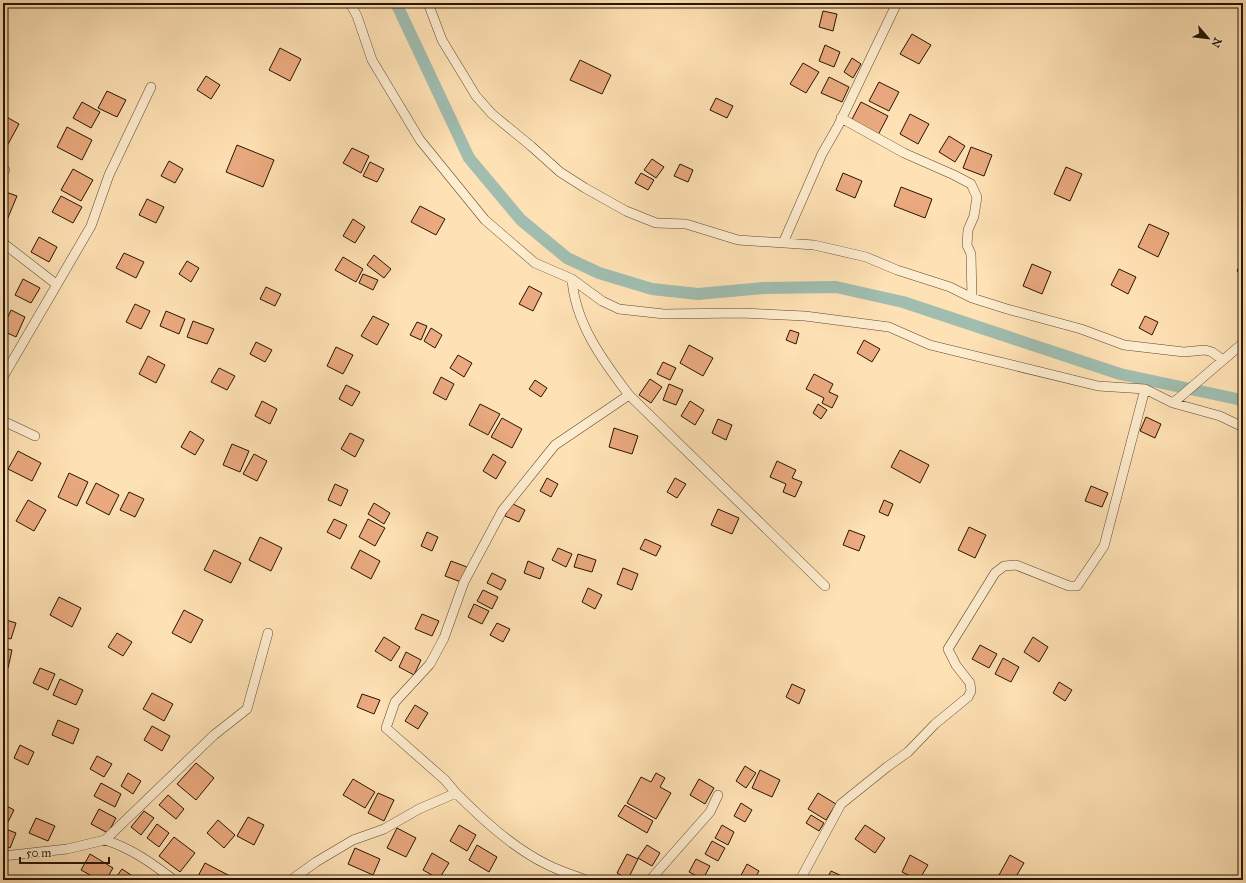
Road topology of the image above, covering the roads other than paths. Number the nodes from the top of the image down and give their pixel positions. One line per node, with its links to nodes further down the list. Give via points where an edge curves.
1 (350, 3): 8 (street, via 372,60 420,140 485,220 535,263)
2 (428, 3): 7 (street, via 442,40 476,96 492,114 560,172 605,200 656,223 686,224 738,240)
3 (897, 3): 5 (street)
4 (151, 87): 9 (street, via 109,175 91,226)
5 (842, 118): 7 (street, via 822,154); 10 (street, via 904,153 971,184 977,198 968,230)
6 (3, 243): 9 (street)
7 (783, 244): 10 (street, via 814,245 866,257 950,287)
8 (572, 279): 14 (street, via 619,309 664,314 741,313 805,316 889,327 930,345 1098,386); 15 (street, via 582,321 604,363)
9 (56, 284): 13 (street)
10 (972, 298): 12 (street, via 1080,329 1124,345 1184,352 1205,350)
11 (1243, 343): 12 (street)
12 (1223, 360): 16 (street)
13 (3, 377)
14 (1145, 389): 16 (street); 30 (street, via 1104,546 1077,586 1068,586 1016,565 1004,566 995,573 948,649 970,683 971,691 968,697 935,724 908,752 840,804)
15 (629, 395): 20 (street); 22 (street, via 555,445 502,511 464,582 444,638 430,664 395,702 386,728 445,780)
16 (1173, 403): 18 (street, via 1220,416)
17 (3, 421): 19 (street)
18 (1243, 427)
19 (35, 436)
20 (825, 586)
21 (268, 633): 24 (street, via 247,709 209,740)
22 (456, 793): 27 (street, via 419,809 384,829 353,840); 28 (street, via 515,845 548,865)
23 (718, 795): 29 (street, via 710,812)
24 (105, 840): 25 (street, via 67,849); 26 (street, via 134,853)
25 (3, 856)
26 (174, 880)
27 (291, 880)
28 (586, 880)
29 (650, 880)
30 (800, 880)

